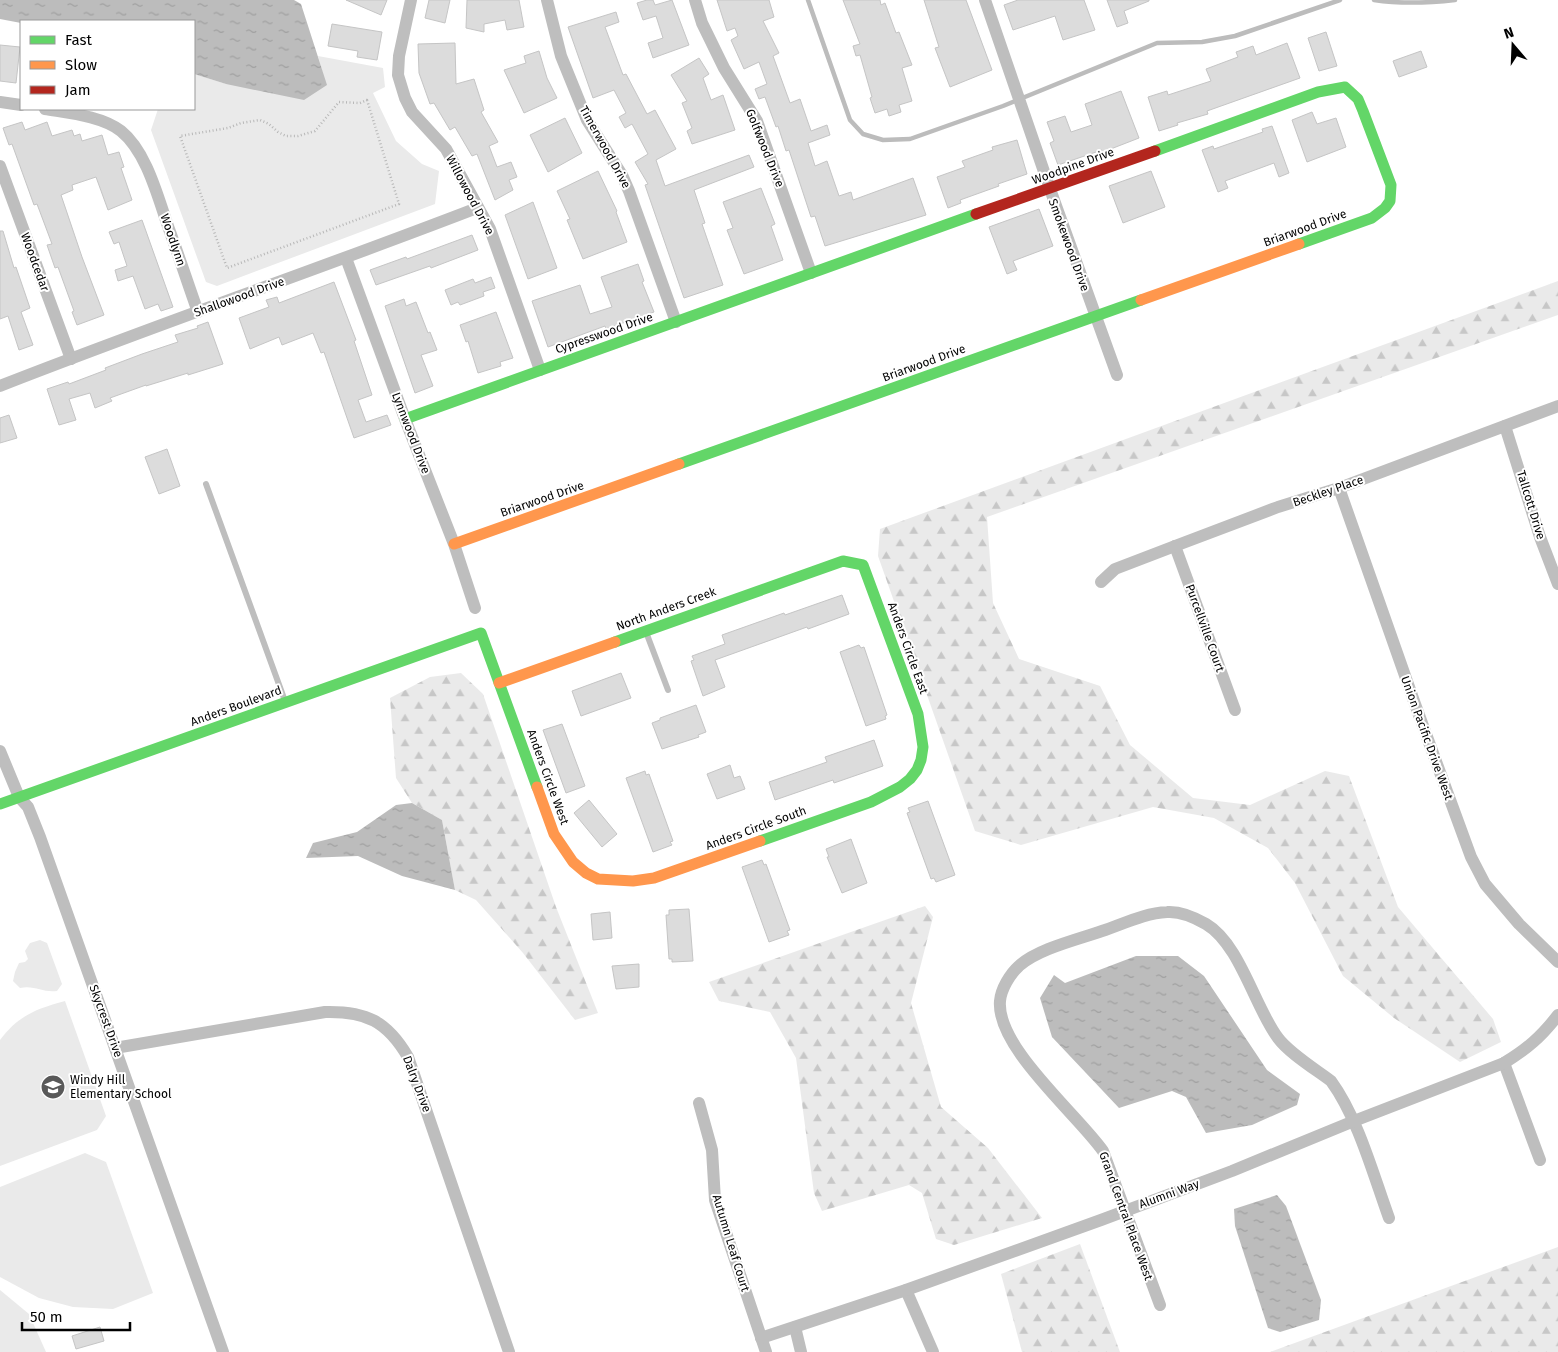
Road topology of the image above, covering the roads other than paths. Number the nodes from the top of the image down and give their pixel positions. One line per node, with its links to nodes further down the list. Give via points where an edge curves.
1 (411, 0): 11 (street, Willowood Drive, via 399,56 398,75 405,98 412,112 446,149)
2 (547, 0): 16 (street, Timerwood Drive, via 565,65 587,120 622,175)
3 (695, 0): 13 (street, Golfwood Drive, via 702,23 724,68 757,121)
4 (985, 0): 9 (street, Smokewood Drive)
5 (0, 102): 6 (street)
6 (20, 105)
7 (51, 110): 14 (street, Woodlynn, via 90,117 119,130 132,142 146,168)
8 (0, 166): 17 (street, Woodcedar)
9 (1050, 189): 10 (street, Woodpine Drive, via 1318,92 1344,88 1358,99 1364,111); 13 (street, Woodpine Drive); 15 (street, Smokewood Drive)
10 (1393, 195): 15 (street, Briarwood Drive, via 1388,207 1372,218)
11 (477, 208): 12 (street, Shallowood Drive); 18 (street, Willowood Drive, via 490,229)
12 (346, 258): 14 (street, Shallowood Drive); 22 (street, Lynnwood Drive)
13 (812, 273): 16 (street, Cypresswood Drive)
14 (198, 312): 17 (street, Shallowood Drive)
15 (1095, 317): 19 (street, Smokewood Drive); 26 (street, Briarwood Drive)
16 (676, 322): 18 (street, Cypresswood Drive)
17 (71, 359): 20 (street, Shallowood Drive)
18 (540, 370): 22 (street, Cypresswood Drive)
19 (1117, 375)
20 (0, 386)
21 (1558, 406): 23 (street, Beckley Place)
22 (405, 419): 26 (street, Lynnwood Drive)
23 (1505, 426): 25 (street, Beckley Place); 30 (street, Tallcott Drive)
24 (206, 484): 36 (lane)
25 (1339, 488): 27 (street, Beckley Place); 43 (street, Union Pacific Drive West, via 1472,857 1485,884 1519,924)
26 (454, 544): 31 (street, Lynnwood Drive)
27 (1175, 546): 29 (street, Beckley Place, via 1116,569); 37 (street, Purcellville Court)
28 (843, 561): 32 (street, North Anders Creek); 39 (street, Anders Circle East, via 863,565 918,714 924,748)
29 (1101, 582)
30 (1558, 584)
31 (475, 608)
32 (646, 631): 34 (street, North Anders Creek); 35 (lane)
33 (481, 633): 34 (street, Anders Circle West); 36 (street, Anders Boulevard)
34 (499, 683): 42 (street, Anders Circle West, via 554,834 573,862)
35 (668, 690)
36 (286, 702): 40 (street, Anders Boulevard)
37 (1235, 710)
38 (0, 751): 40 (street, Skycrest Drive)
39 (920, 762): 42 (street, Anders Circle South, via 908,782 871,802 654,878 634,881 598,879)
40 (19, 798): 41 (street, Anders Boulevard); 45 (street, Skycrest Drive, via 28,807 37,829)
41 (0, 804)
42 (586, 872)
43 (1558, 962)
44 (1558, 1015): 46 (street, Alumni Way, via 1525,1050)
45 (115, 1048): 56 (street, Skycrest Drive); 57 (street, Dalry Drive, via 325,1012 347,1011 379,1023 398,1039 408,1057)
46 (1504, 1063): 48 (street, Alumni Way); 49 (street)
47 (699, 1103): 55 (street, Autumn Leaf Court, via 712,1150 715,1200)
48 (1354, 1121): 50 (street, Alumni Way, via 1232,1171); 50 (street, Grand Central Place West, via 1331,1081 1279,1040 1241,968 1209,926 1191,916 1167,912 1058,946 1019,965 1005,982 1000,1001 1002,1017 1024,1060 1103,1151); 51 (street)
49 (1540, 1160)
50 (1124, 1210): 52 (street, Alumni Way); 53 (street, Grand Central Place West)
51 (1389, 1218)
52 (906, 1290): 54 (street, Alumni Way); 60 (street)
53 (1160, 1305)
54 (795, 1327): 55 (street, Alumni Way); 59 (street)
55 (761, 1338): 58 (street, Autumn Leaf Court)
56 (220, 1351)
57 (509, 1352)
58 (766, 1352)
59 (801, 1352)
60 (933, 1352)

